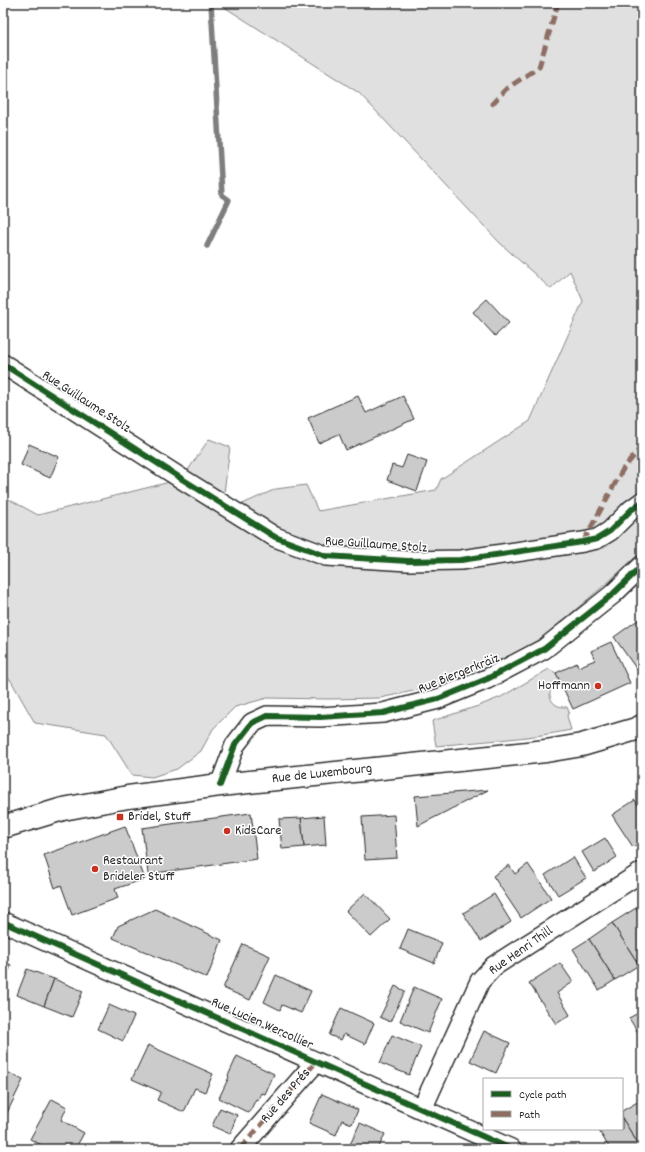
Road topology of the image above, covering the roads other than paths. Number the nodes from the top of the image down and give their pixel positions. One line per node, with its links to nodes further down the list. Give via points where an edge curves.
1 (3, 364): 2 (street, Rue Guillaume Stolz, via 275,537 326,556 408,561 461,560 583,542 597,539 610,531)
2 (642, 502)
3 (642, 566): 5 (street, Rue Biergerkräiz, via 613,594 544,649 487,679 438,699 383,713 320,717 267,716 252,724 235,745)
4 (642, 726): 5 (main road, Rue de Luxembourg, via 582,745 554,750)
5 (220, 785): 6 (main road, Rue de Luxembourg, via 128,797 63,809)
6 (3, 827)
7 (642, 872): 10 (street, Rue Henri Thill, via 511,954 494,966 480,981)
8 (3, 922): 9 (street, Rue Lucien Wercollier)
9 (316, 1062): 10 (street, Rue Lucien Wercollier); 11 (street, Rue des Prés)
10 (422, 1109): 12 (street, Rue Lucien Wercollier)
11 (240, 1149)
12 (511, 1149)

